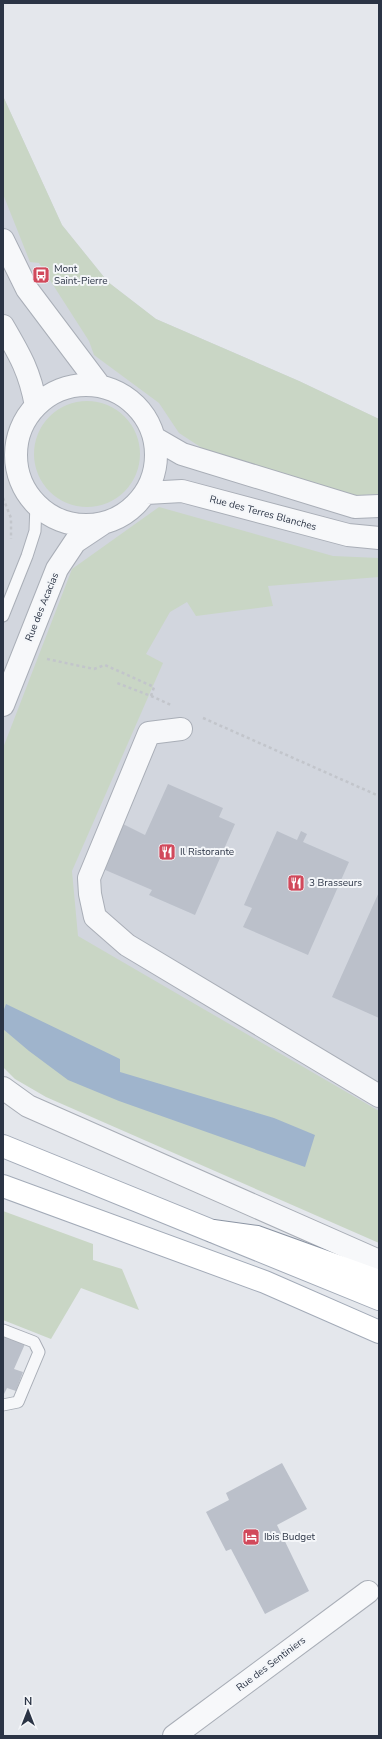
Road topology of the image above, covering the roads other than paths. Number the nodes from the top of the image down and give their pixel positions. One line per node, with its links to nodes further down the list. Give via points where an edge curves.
1 (3, 240): 3 (street, via 27,288)
2 (3, 326): 4 (street, via 23,360 33,388)
3 (100, 386): 4 (street, via 77,385 54,392); 5 (street, via 125,396 144,414)
4 (36, 406): 7 (street, via 23,424 16,446 17,468 24,488)
5 (156, 439): 6 (street, via 156,467); 8 (street, via 182,454 354,507)
6 (146, 493): 9 (street, via 127,513); 10 (street, Rue des Terres Blanches, via 182,491 348,535)
7 (36, 504): 9 (street, via 66,523 84,526); 11 (lane, via 33,537)
8 (379, 506)
9 (102, 524): 12 (street, Rue des Acacias, via 75,542 57,569)
10 (379, 538)
11 (3, 616)
12 (3, 705)
13 (181, 729): 15 (street, via 149,733 89,878 95,917 127,945)
14 (3, 1088): 19 (street, via 28,1106)
15 (379, 1096)
16 (3, 1146): 18 (main road)
17 (3, 1186): 23 (main road, via 265,1282)
18 (213, 1231): 20 (main road, via 256,1237); 21 (main road)
19 (379, 1261)
20 (379, 1281)
21 (379, 1299)
22 (3, 1330): 24 (lane, via 34,1342 39,1352 18,1402)
23 (379, 1332)
24 (3, 1405)
25 (368, 1592): 26 (street, Rue des Sentiniers)
26 (174, 1736)

